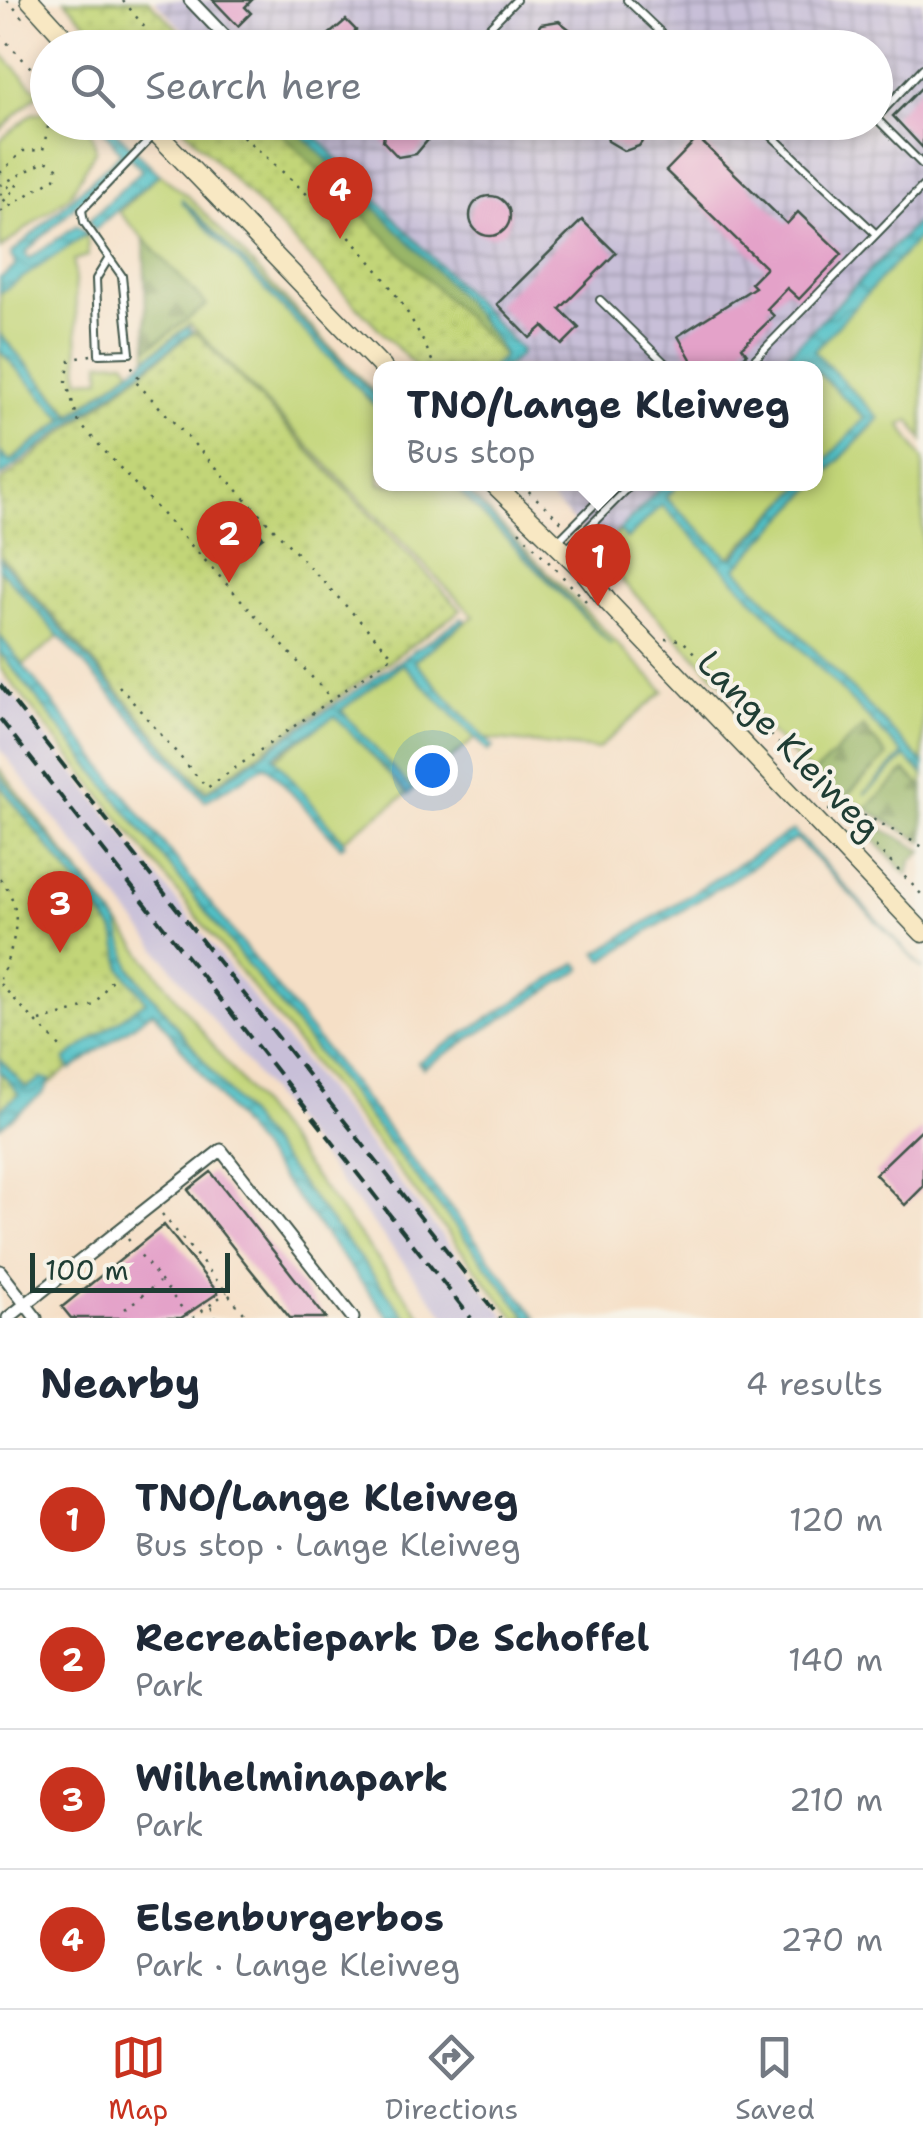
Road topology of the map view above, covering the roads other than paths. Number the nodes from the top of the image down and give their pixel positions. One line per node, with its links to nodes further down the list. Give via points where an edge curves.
1 (30, 0): 5 (street)
2 (190, 0): 6 (street)
3 (516, 0): 7 (lane)
4 (627, 0): 8 (lane)
5 (58, 30)
6 (219, 30)
7 (487, 30)
8 (658, 30)
9 (923, 68): 10 (lane)
10 (893, 100)
11 (893, 135): 15 (lane)
12 (147, 140): 18 (lane, via 82,210)
13 (168, 140): 20 (street)
14 (776, 140): 17 (lane)
15 (923, 165)
16 (923, 186): 17 (lane)
17 (875, 233): 22 (lane)
18 (109, 258): 18 (lane, via 122,276 130,353 100,354 96,279)
19 (600, 300): 21 (lane)
20 (376, 361)
21 (663, 361)
22 (753, 361)
23 (501, 491): 26 (street, Lange Kleiweg)
24 (609, 491): 26 (lane)
25 (624, 491): 26 (lane)
26 (558, 551): 27 (street, Lange Kleiweg)
27 (923, 933)
28 (0, 1271): 29 (street)
29 (25, 1304): 30 (street); 31 (street); 32 (street, via 221,1150)
30 (8, 1318)
31 (36, 1318)
32 (353, 1318)

